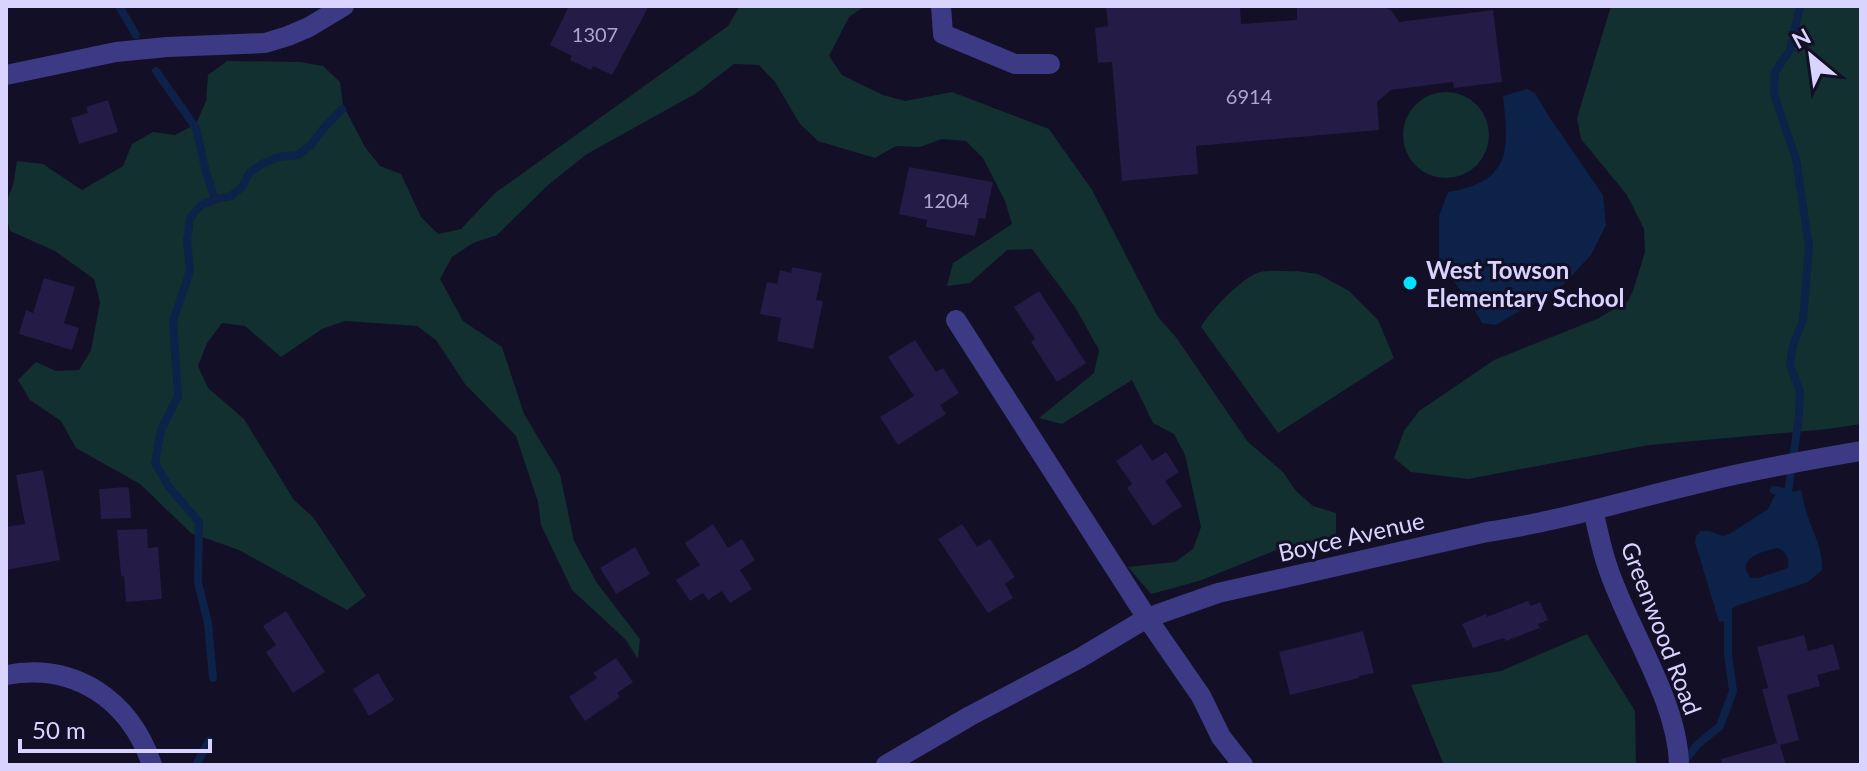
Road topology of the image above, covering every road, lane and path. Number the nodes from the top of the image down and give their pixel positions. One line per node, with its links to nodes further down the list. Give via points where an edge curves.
1 (344, 6): 4 (street, via 309,27 265,43 116,52)
2 (941, 6): 3 (street, via 943,34 1015,64)
3 (1050, 64)
4 (6, 75)
5 (956, 320): 8 (street)
6 (1861, 451): 7 (street, Boyce Avenue, via 1703,482)
7 (1593, 511): 8 (street, Boyce Avenue, via 1218,593); 10 (street, Greenwood Road, via 1607,565 1663,697)
8 (1147, 618): 12 (street, Boyce Avenue); 13 (street)
9 (6, 675): 11 (street, via 48,672 89,685 126,716)
10 (1679, 756)
11 (152, 765)
12 (886, 765)
13 (1243, 765)

